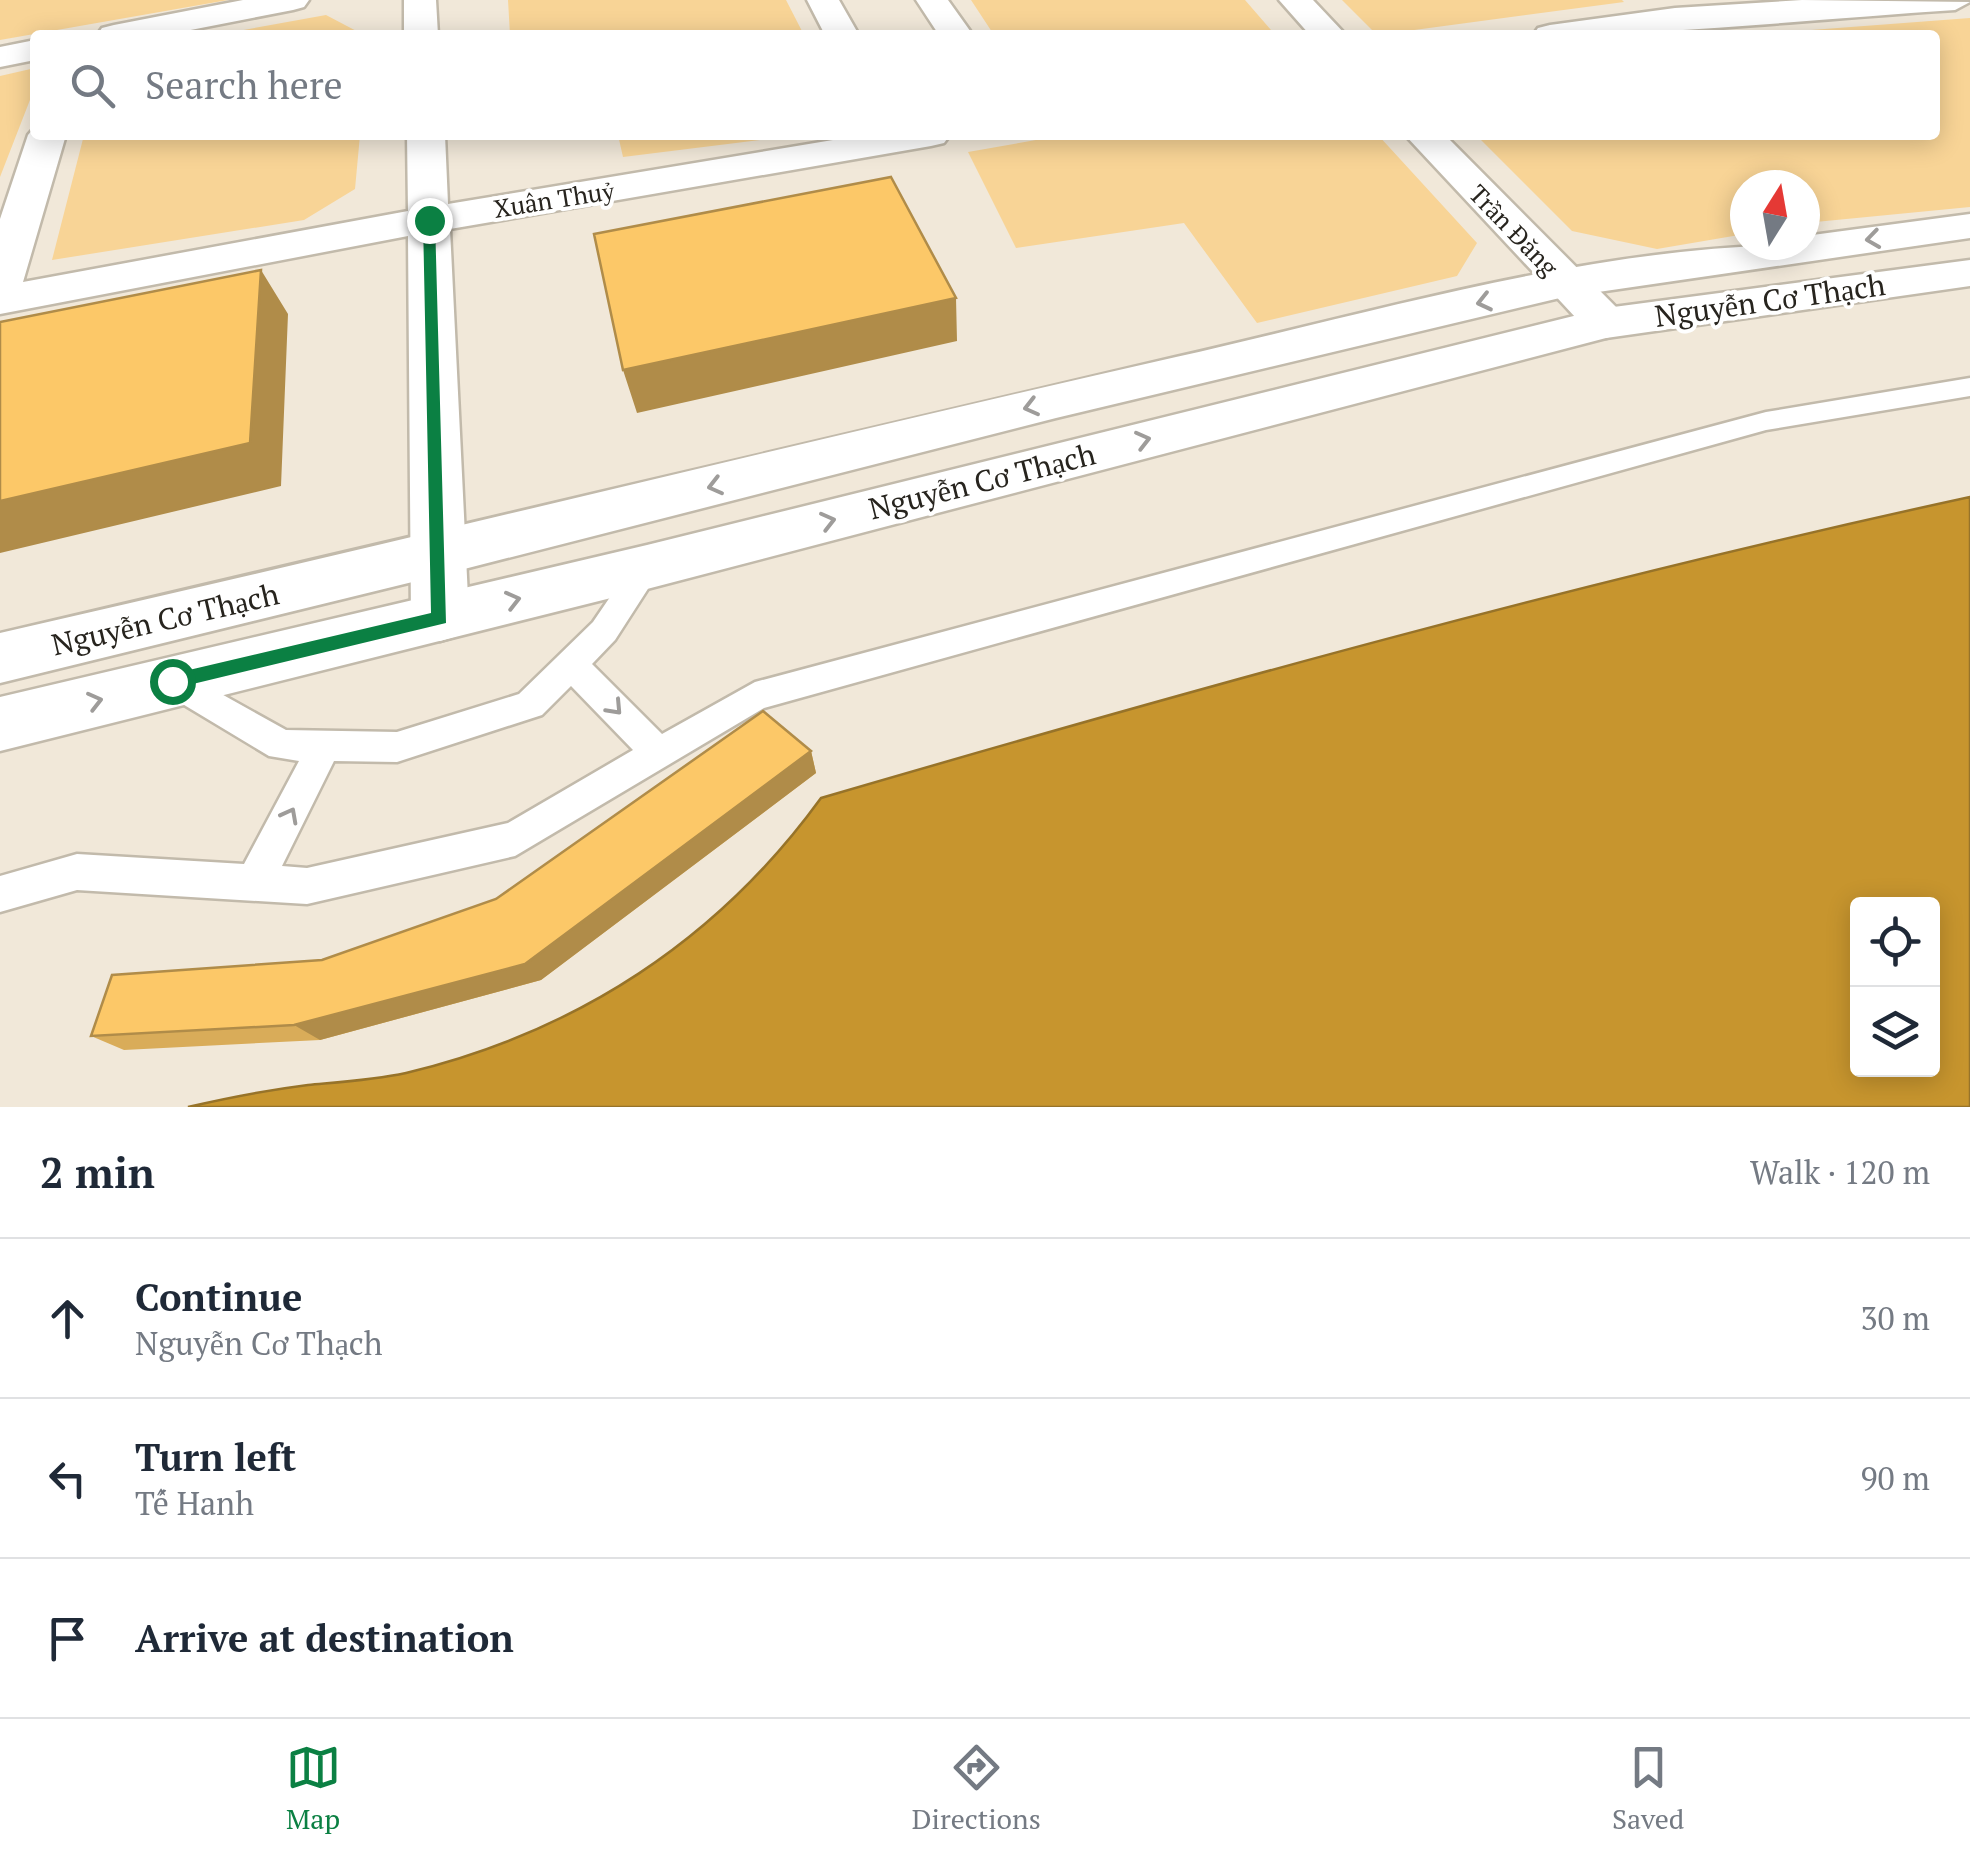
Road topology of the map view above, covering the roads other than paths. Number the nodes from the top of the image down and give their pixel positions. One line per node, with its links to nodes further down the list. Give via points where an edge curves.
1 (293, 0): 8 (street)
2 (420, 0): 9 (street)
3 (823, 0): 10 (street)
4 (932, 0): 11 (street)
5 (1295, 0): 12 (street)
6 (1955, 0): 7 (street)
7 (1683, 8): 13 (street)
8 (140, 30)
9 (422, 30)
10 (839, 30)
11 (953, 30)
12 (1324, 30)
13 (1575, 30)
14 (30, 51): 15 (street)
15 (0, 57)
16 (45, 140): 24 (street)
17 (426, 140): 20 (street)
18 (892, 140): 20 (street, Xuân Thuỷ)
19 (1429, 140): 23 (street, Trần Đăng)
20 (429, 220): 25 (street, Xuân Thuỷ); 28 (street)
21 (1970, 226): 23 (street, Nguyễn Cơ Thạch, one-way to 23)
22 (1970, 273): 26 (street, Nguyễn Cơ Thạch)
23 (1564, 283): 26 (street, Trần Đăng); 28 (street, Nguyễn Cơ Thạch, one-way to 28)
24 (0, 285)
25 (0, 300)
26 (1606, 322): 29 (street, Nguyễn Cơ Thạch, one-way to 26)
27 (1970, 387): 36 (lane, via 1766,421 755,696)
28 (438, 555): 30 (street); 31 (street, Nguyễn Cơ Thạch)
29 (647, 567): 30 (street, Nguyễn Cơ Thạch, one-way to 29); 32 (lane, via 604,631)
30 (440, 618): 33 (street, Nguyễn Cơ Thạch)
31 (0, 658)
32 (571, 664): 35 (lane, via 530,705 396,747); 36 (lane, one-way to 36)
33 (172, 681): 34 (street, Nguyễn Cơ Thạch, one-way to 33); 35 (lane, via 281,746)
34 (0, 724)
35 (324, 746): 37 (lane, one-way to 35)
36 (658, 753): 37 (lane, via 515,839 308,886)
37 (254, 883): 38 (lane, via 77,872)
38 (0, 894)

